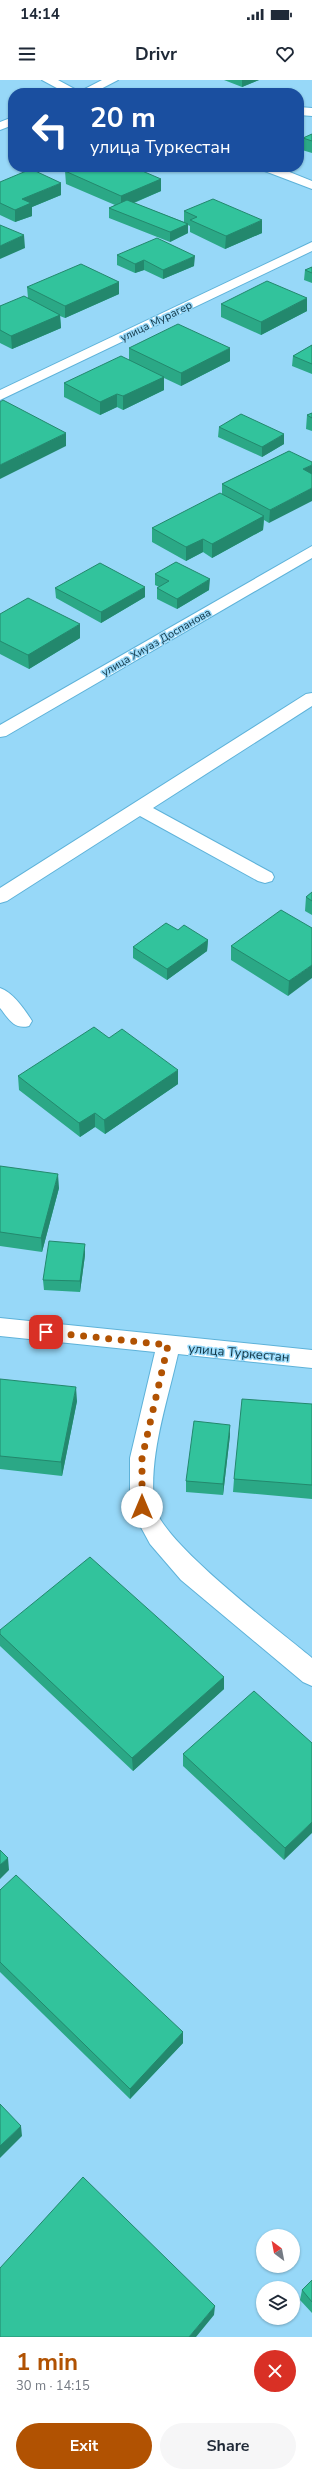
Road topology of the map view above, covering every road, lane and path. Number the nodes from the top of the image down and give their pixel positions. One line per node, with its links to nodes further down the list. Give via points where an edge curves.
1 (48, 80): 3 (street)
2 (112, 80): 4 (street)
3 (65, 88)
4 (94, 88)
5 (279, 172): 6 (street)
6 (312, 185)
7 (312, 246): 8 (street, улица Мурагер)
8 (0, 396)
9 (312, 551): 11 (street, улица Хиуаз Доспанова)
10 (312, 698): 12 (street)
11 (0, 732)
12 (141, 809): 13 (street); 14 (street)
13 (265, 877)
14 (0, 897)
15 (0, 995): 16 (street)
16 (22, 1022)
17 (0, 1327): 18 (street, улица Туркестан)
18 (168, 1345): 19 (street, улица Туркестан); 20 (street, via 142,1458 142,1507 159,1537 190,1572)
19 (312, 1359)
20 (312, 1674)

